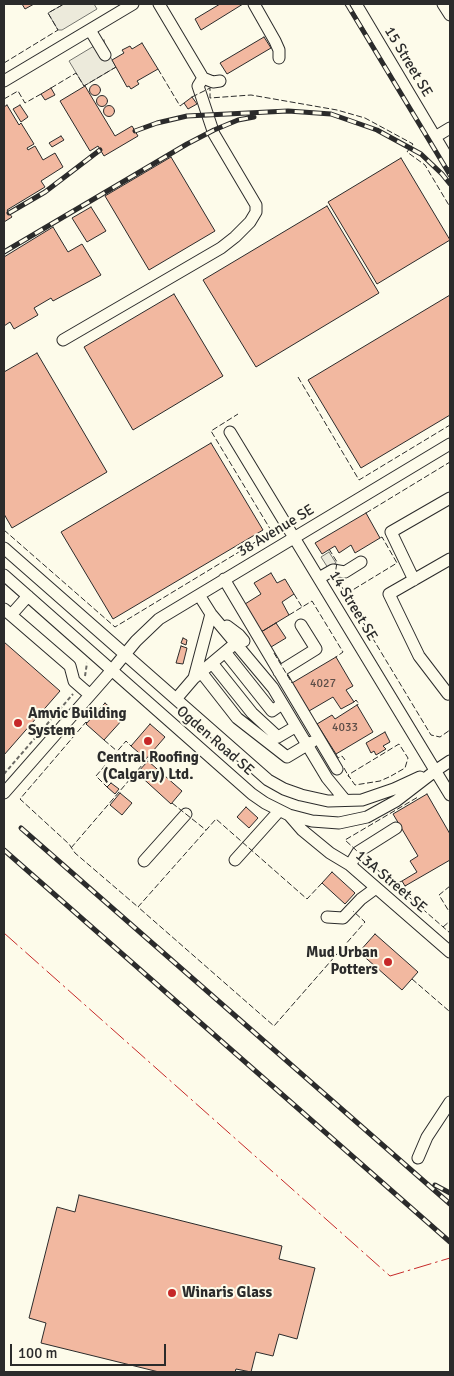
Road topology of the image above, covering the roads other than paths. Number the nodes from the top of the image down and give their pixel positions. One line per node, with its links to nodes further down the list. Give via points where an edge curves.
1 (133, 4): 7 (street)
2 (159, 4): 10 (street)
3 (254, 4): 9 (street, via 275,41)
4 (356, 4): 14 (street, 15 Street SE)
5 (443, 4): 6 (street)
6 (450, 15)
7 (90, 30): 8 (street); 11 (street)
8 (105, 55)
9 (279, 58)
10 (203, 78): 12 (street); 16 (street, via 198,86 214,134 256,205 256,212 250,222 221,248)
11 (4, 81)
12 (220, 82)
13 (450, 128): 14 (street)
14 (435, 137): 15 (street, 15 Street SE)
15 (450, 162)
16 (63, 340)
17 (230, 432): 20 (street, 14 Street SE)
18 (450, 444): 20 (street, 38 Avenue SE)
19 (450, 498): 27 (street, via 391,532)
20 (294, 538): 25 (street, 14 Street SE); 26 (street, 38 Avenue SE)
21 (4, 548): 37 (street, Ogden Road SE)
22 (450, 559): 27 (street)
23 (361, 562): 25 (street, via 345,572 333,570)
24 (4, 575): 29 (street, Ogden Road SE)
25 (319, 578): 52 (street, 14 Street SE)
26 (224, 580): 28 (street, 38 Avenue SE); 31 (street)
27 (414, 580): 43 (street, via 389,594 419,656)
28 (199, 595): 32 (street); 37 (street, 38 Avenue SE, via 159,619)
29 (28, 596): 30 (street); 39 (street, Ogden Road SE)
30 (7, 612): 44 (street, via 70,666 74,681)
31 (246, 616): 34 (street); 41 (street)
32 (214, 618): 34 (street); 40 (street)
33 (301, 625): 41 (street, via 316,649)
34 (228, 630): 35 (street)
35 (243, 644): 36 (street); 42 (street)
36 (225, 652): 38 (street); 46 (street, via 272,711)
37 (125, 654): 39 (street, 38 Avenue SE); 45 (street, Ogden Road SE)
38 (212, 663): 40 (street); 47 (street, via 252,713 278,737)
39 (112, 670): 44 (street, 38 Avenue SE); 56 (street, Ogden Road SE, via 252,794)
40 (197, 675): 45 (street); 49 (street, via 237,718 288,757)
41 (282, 676): 42 (street); 48 (street)
42 (273, 688): 46 (street)
43 (450, 693)
44 (90, 695): 53 (street, 38 Avenue SE)
45 (176, 699): 55 (street, Ogden Road SE, via 268,780 301,795 328,801)
46 (282, 704): 47 (street)
47 (295, 727): 49 (street)
48 (318, 738): 49 (street); 51 (street)
49 (306, 745): 55 (street)
50 (450, 761): 52 (street, Ogden Road SE)
51 (337, 769)
52 (435, 771): 54 (street, 14 Street SE); 55 (street, Ogden Road SE, via 362,800); 56 (street, Ogden Road SE, via 396,801 367,817 339,823 312,821)
53 (4, 793)
54 (450, 796)
55 (344, 800)
56 (284, 813): 59 (street); 61 (street, 13A Street SE, via 330,853)
57 (186, 814): 60 (street)
58 (396, 828): 61 (street, via 358,852)
59 (235, 860)
60 (144, 861)
61 (350, 865): 62 (street, 13A Street SE)
62 (376, 888): 63 (street, via 343,918); 64 (street, 13A Street SE)
63 (327, 916)
64 (450, 952)
65 (450, 1102): 66 (street, via 427,1137)
66 (418, 1158)

